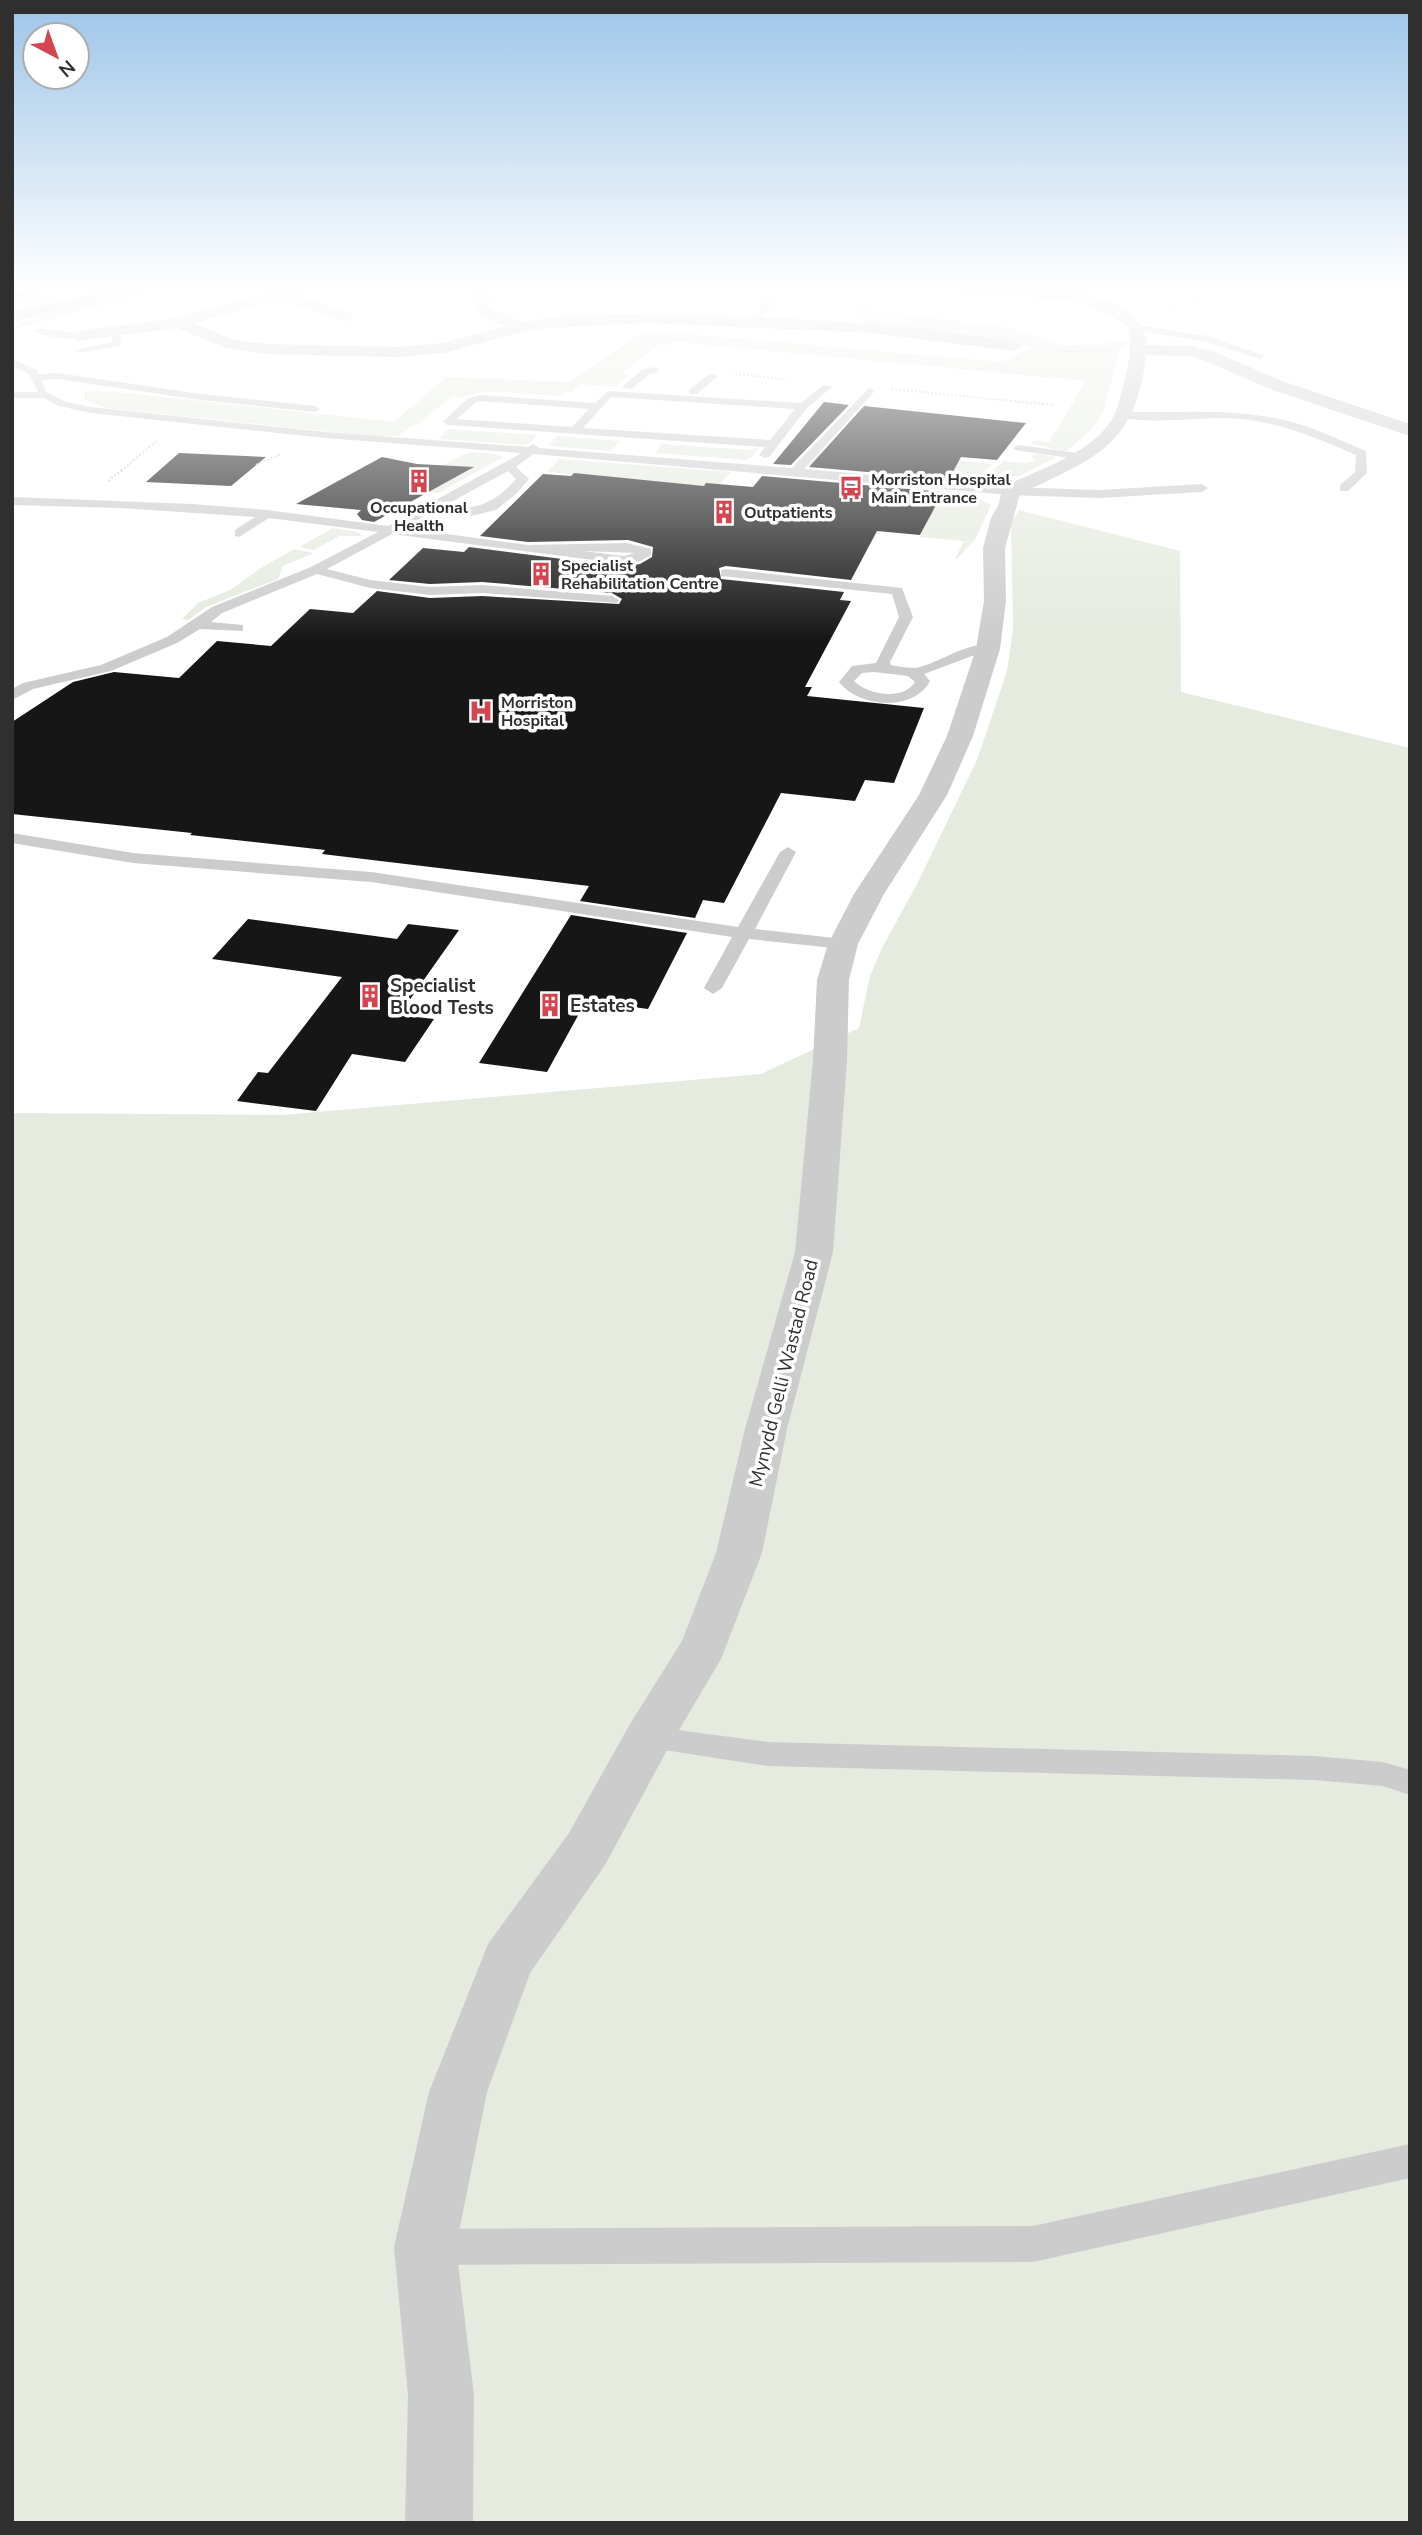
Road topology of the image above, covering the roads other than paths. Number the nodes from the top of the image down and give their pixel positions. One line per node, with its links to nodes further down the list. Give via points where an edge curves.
1 (25, 404): 12 (lane)
2 (64, 404): 19 (lane)
3 (270, 404): 13 (lane)
4 (467, 404): 17 (lane, via 448,422)
5 (572, 404): 10 (lane)
6 (775, 404): 11 (lane)
7 (857, 404): 32 (lane)
8 (1125, 404): 14 (street)
9 (1333, 404): 15 (street)
10 (597, 406): 17 (lane)
11 (803, 406): 22 (lane)
12 (15, 409)
13 (315, 409)
14 (1122, 415): 28 (street, via 1103,440); 34 (lane, via 1228,415 1315,433 1362,453 1361,473)
15 (1410, 430)
16 (439, 431): 20 (lane)
17 (575, 431): 22 (lane)
18 (546, 436): 25 (lane)
19 (404, 442): 20 (lane); 26 (lane, via 396,449)
20 (425, 443): 23 (lane)
21 (649, 443): 29 (lane)
22 (773, 444): 31 (lane)
23 (455, 445): 25 (lane); 27 (lane, via 447,453)
24 (1019, 448): 28 (lane)
25 (530, 450): 29 (lane); 30 (lane)
26 (411, 455)
27 (430, 456)
28 (1077, 456): 35 (street)
29 (634, 458): 31 (lane)
30 (509, 466): 37 (lane); 37 (lane, via 523,479 490,510)
31 (754, 468): 32 (lane)
32 (795, 472): 35 (lane)
33 (1202, 488): 35 (lane, via 1099,494)
34 (1344, 488)
35 (1010, 491): 47 (street, Mynydd Gelli Wastad Road, via 994,548 995,601)
36 (12, 501): 38 (lane)
37 (430, 509): 39 (lane)
38 (267, 514): 39 (lane); 40 (lane)
39 (392, 529): 41 (lane); 42 (lane)
40 (239, 533)
41 (531, 548): 41 (lane, via 626,547 646,552 624,560)
42 (316, 570): 44 (lane, via 370,584 430,591 482,589); 45 (lane, via 217,610)
43 (726, 573): 48 (lane, via 897,591 906,617 883,662)
44 (612, 600)
45 (198, 625): 46 (lane); 50 (lane, via 106,668 27,686)
46 (238, 628)
47 (988, 649): 49 (lane, via 970,650); 54 (street, Mynydd Gelli Wastad Road, via 960,736 933,796 869,894)
48 (885, 667): 49 (lane); 49 (lane, via 853,672 846,682 866,695 901,697 922,686 923,681)
49 (913, 673)
50 (12, 696)
51 (12, 838): 53 (lane, via 133,858 371,877)
52 (788, 852): 53 (lane)
53 (745, 933): 54 (lane); 55 (lane)
54 (843, 944): 56 (street, Mynydd Gelli Wastad Road, via 833,980 814,1252 766,1429 739,1553 704,1646)
55 (713, 988)
56 (648, 1738): 57 (lane, via 768,1754 1314,1768 1383,1774); 59 (street, Mynydd Gelli Wastad Road, via 587,1849 507,1961 458,2092)
57 (1410, 1783)
58 (1410, 2161): 59 (lane, via 1033,2244)
59 (425, 2247): 60 (street, Mynydd Gelli Wastad Road, via 441,2395)
60 (439, 2523)

